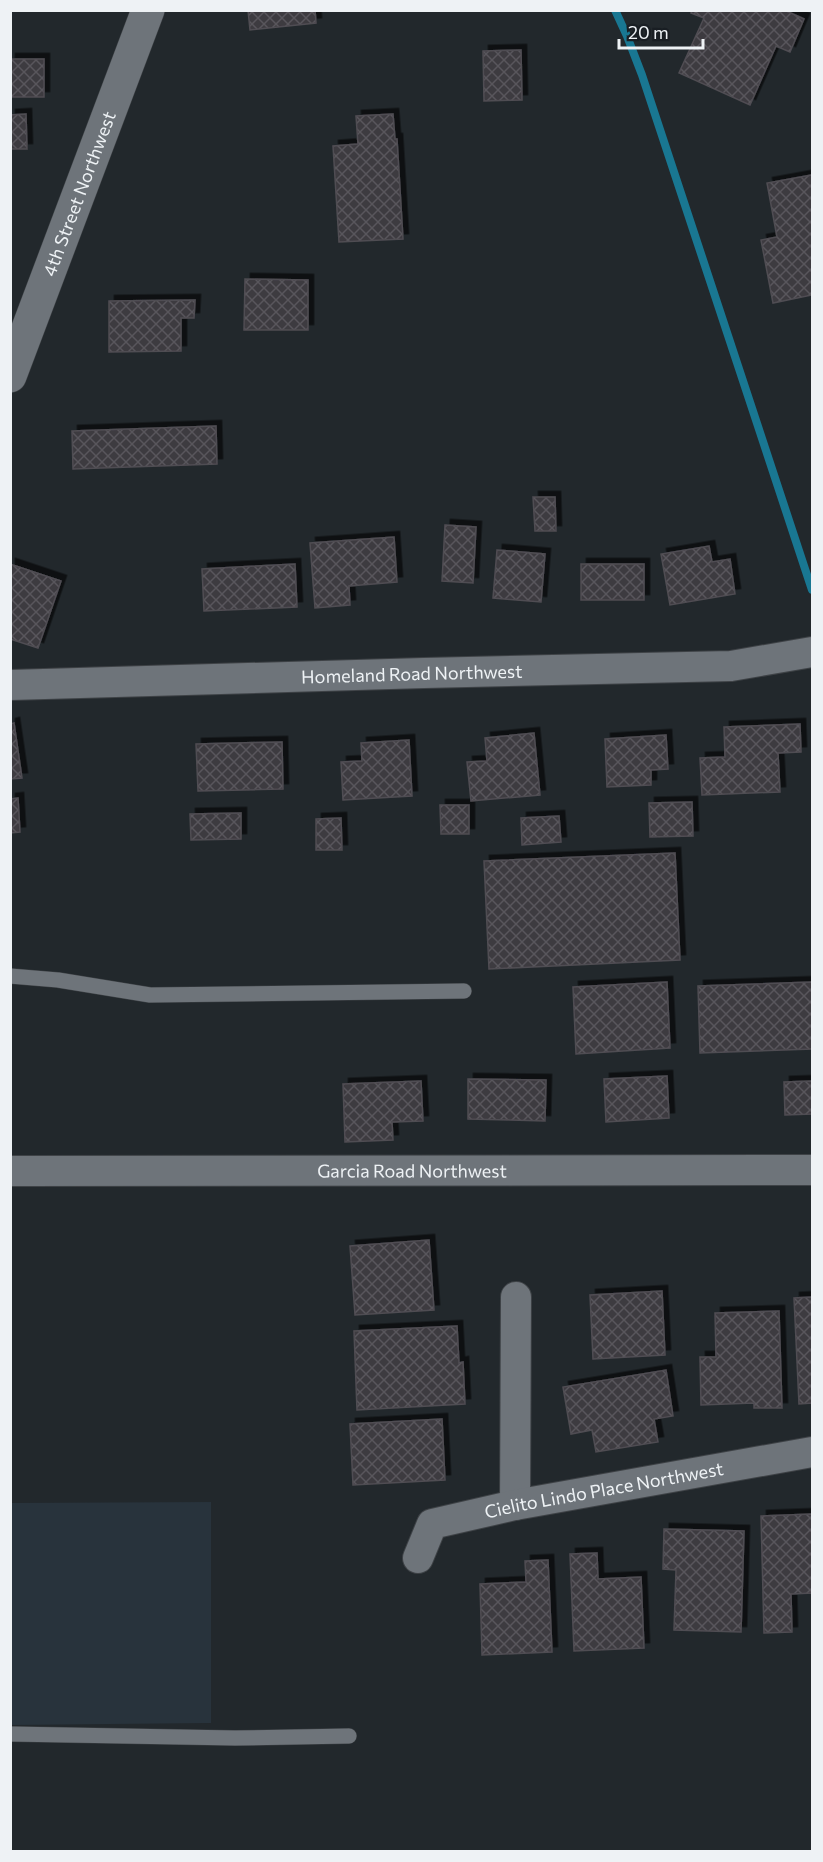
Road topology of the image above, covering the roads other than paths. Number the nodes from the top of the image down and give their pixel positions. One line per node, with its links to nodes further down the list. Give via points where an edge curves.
1 (148, 10): 2 (main road, 4th Street Northwest)
2 (11, 372)
3 (813, 652): 4 (street, Homeland Road Northwest, via 731,666)
4 (10, 686)
5 (10, 976): 6 (lane, via 150,995)
6 (464, 991)
7 (813, 1170): 8 (street, Garcia Road Northwest)
8 (10, 1171)
9 (516, 1297): 11 (street)
10 (813, 1452): 11 (street, Cielito Lindo Place Northwest)
11 (515, 1505): 12 (street, Cielito Lindo Place Northwest, via 432,1524)
12 (418, 1558)
13 (10, 1734): 14 (lane)
14 (349, 1736)

